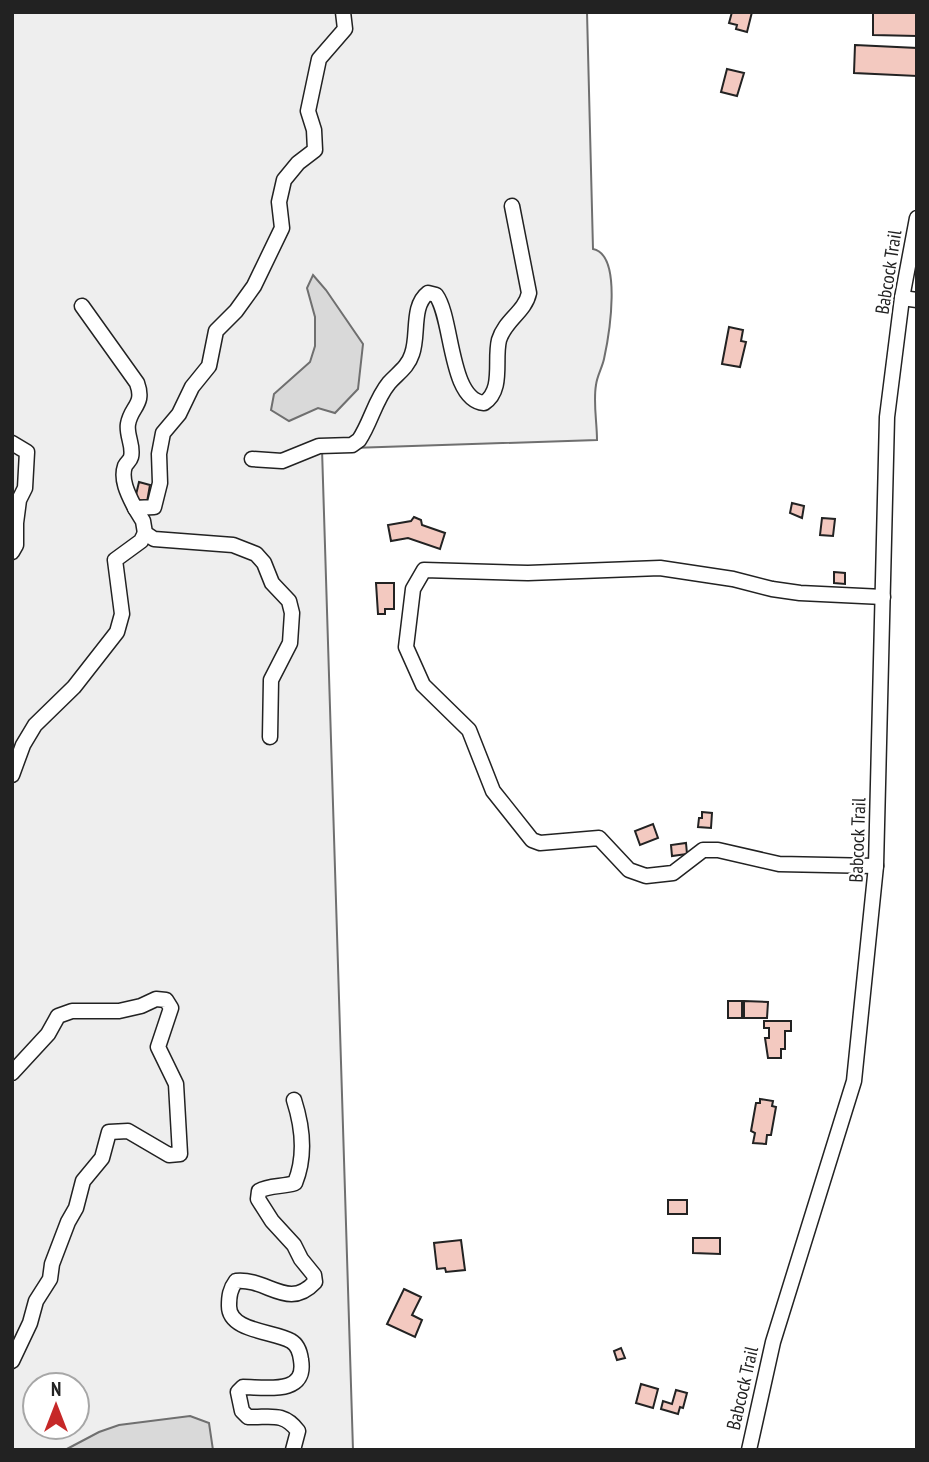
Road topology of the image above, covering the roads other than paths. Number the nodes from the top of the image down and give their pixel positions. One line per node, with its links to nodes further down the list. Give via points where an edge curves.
1 (343, 12): 8 (street, via 345,29 319,59 308,111 315,150 284,180 279,202 282,228 254,286 216,331 209,366 163,433 154,507)
2 (512, 206): 7 (street, via 529,293 502,331 495,388 489,400 477,402 467,392 442,304 428,293 419,306 410,360 380,397 359,440 352,445 319,446 282,461)
3 (917, 218): 4 (street, Babcock Trail)
4 (909, 299): 11 (street, Babcock Trail, via 887,416)
5 (82, 306): 8 (street, via 141,393 129,420 131,457 124,480)
6 (12, 443): 10 (street, via 27,452)
7 (252, 459)
8 (135, 508): 9 (street)
9 (145, 533): 12 (street, via 154,539 233,545 257,554 272,583 289,601 290,643 271,680); 13 (street, via 115,560 122,614 117,632 74,687 35,725)
10 (12, 552)
11 (883, 597): 14 (street, Babcock Trail); 14 (street, via 800,593 660,568 528,573 424,570 413,589 406,647 423,685 470,730 494,791 540,844 599,838 629,870 646,876 673,873 703,850 779,864)
12 (270, 737)
13 (12, 775)
14 (876, 866): 19 (street, Babcock Trail, via 855,1081 773,1342)
15 (12, 1073): 17 (street, via 48,1034 58,1016 72,1011 119,1011 156,999 166,1000 171,1008 158,1046 176,1084 180,1154 169,1155 128,1130 109,1132 102,1158 83,1181 50,1279)
16 (294, 1100): 18 (street, via 302,1130 299,1173 295,1183 265,1188 258,1199 294,1245 315,1282 299,1295 289,1295 250,1280 236,1281 229,1299 234,1320 298,1346 301,1370 288,1386 243,1387 238,1392 248,1417 277,1416 291,1422 298,1431)
17 (12, 1361)
18 (293, 1450)
19 (749, 1450)

